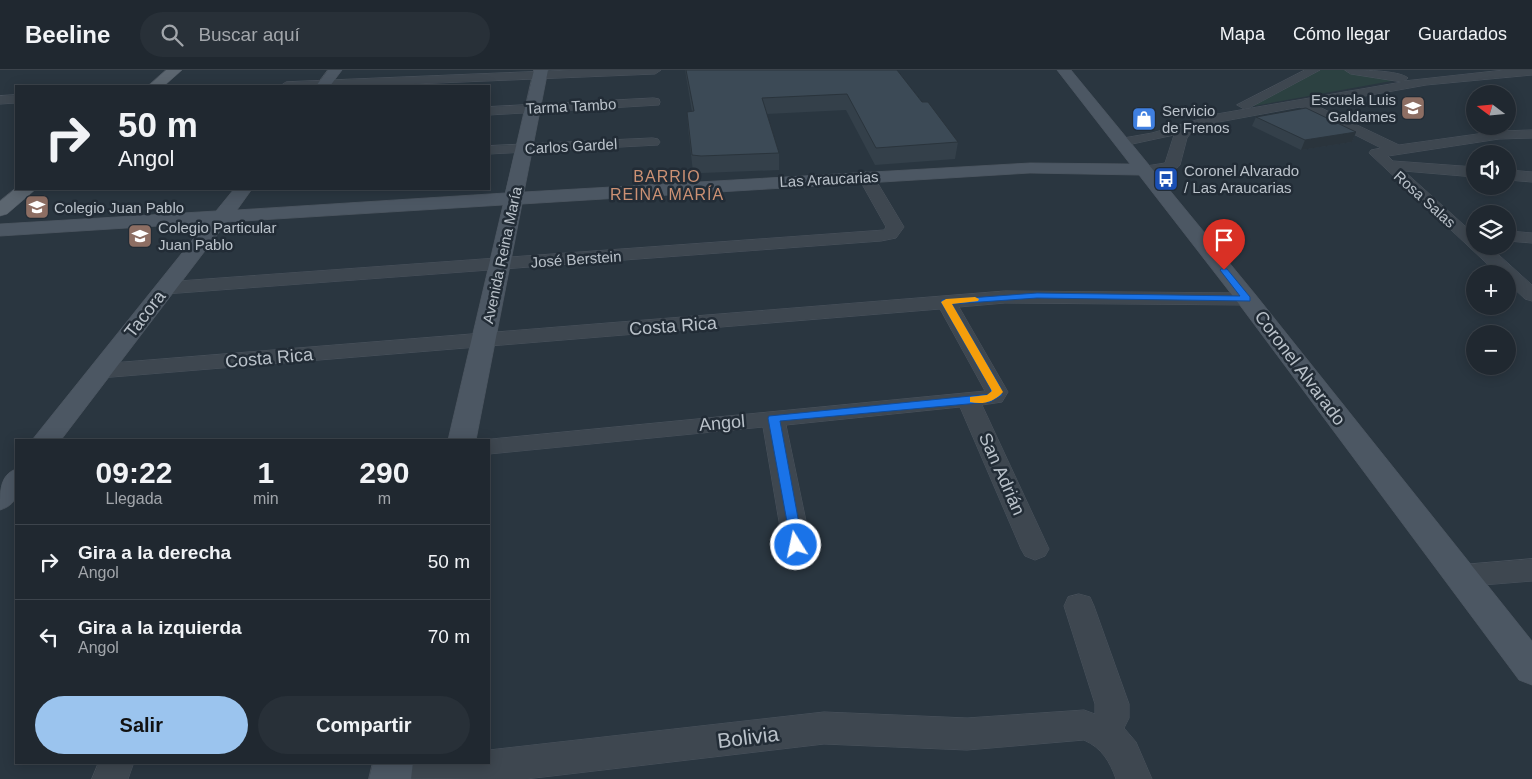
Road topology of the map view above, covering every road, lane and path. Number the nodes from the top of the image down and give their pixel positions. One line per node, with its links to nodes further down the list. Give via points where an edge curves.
1 (175, 70): 10 (main road)
2 (335, 70): 11 (street)
3 (655, 70): 8 (street)
4 (1314, 70): 18 (street)
5 (1351, 70): 9 (street)
6 (1530, 71): 9 (street)
7 (1071, 72): 22 (street, Coronel Alvarado)
8 (541, 73): 11 (street); 16 (street, Avenida Reina María)
9 (1426, 81): 15 (street)
10 (156, 85)
11 (323, 85)
12 (15, 99): 13 (street)
13 (0, 100)
14 (654, 102): 16 (street, Tarma Tambo)
15 (1301, 103): 18 (street); 24 (street, Rosa Salas)
16 (533, 108): 17 (street, Tarma Tambo); 23 (street, Avenida Reina María)
17 (490, 110)
18 (1217, 118): 19 (street)
19 (1188, 127): 22 (street); 27 (street, via 1180,137 1172,165 1166,169)
20 (1532, 134): 24 (street, via 1499,135)
21 (653, 142): 23 (street, Carlos Gardel)
22 (1123, 142): 27 (street, Coronel Alvarado)
23 (524, 148): 25 (street, Carlos Gardel); 34 (street, Avenida Reina María)
24 (1395, 149): 26 (street, Rosa Salas, via 1376,153)
25 (490, 150)
26 (1388, 165): 28 (street); 38 (street, Rosa Salas)
27 (1145, 170): 29 (street, Las Araucarias, via 1030,168); 45 (street, Coronel Alvarado)
28 (1466, 171)
29 (866, 176): 34 (street, Las Araucarias); 42 (street, José Berstein, via 895,227 890,234)
30 (1516, 176): 31 (street)
31 (1532, 177)
32 (26, 190): 35 (main road)
33 (242, 190): 36 (street, Tacora)
34 (514, 199): 36 (street, Las Araucarias); 42 (street, Avenida Reina María)
35 (0, 210)
36 (221, 216): 37 (street, Las Araucarias); 43 (street, Tacora)
37 (0, 230)
38 (1466, 230)
39 (1516, 237): 40 (street)
40 (1532, 238)
41 (1488, 255): 44 (street)
42 (500, 264): 43 (street, José Berstein); 47 (street, Avenida Reina María)
43 (165, 288): 48 (street, Tacora)
44 (1532, 295)
45 (1247, 299): 46 (street, Costa Rica, via 1037,296); 57 (street, Coronel Alvarado)
46 (946, 302): 47 (street, Costa Rica); 49 (street, Angol, via 997,392 990,398)
47 (484, 340): 48 (street, Costa Rica); 52 (street, Avenida Reina María)
48 (100, 371): 51 (street, Tacora)
49 (968, 400): 50 (street, Angol); 55 (street, San Adrián)
50 (773, 418): 53 (street, Angol); 54 (street)
51 (47, 439)
52 (462, 439)
53 (490, 446)
54 (796, 545)
55 (1035, 549)
56 (1532, 570): 57 (street)
57 (1458, 576): 59 (street, Coronel Alvarado)
58 (1079, 606): 60 (street, via 1112,704 1112,718)
59 (1532, 669)
60 (1105, 733): 61 (street, Bolivia, via 1084,725 967,734 824,728); 66 (street, via 1124,754)
61 (490, 763)
62 (116, 764): 65 (street)
63 (478, 764): 64 (street, Bolivia)
64 (391, 773)
65 (110, 779)
66 (1134, 779)

